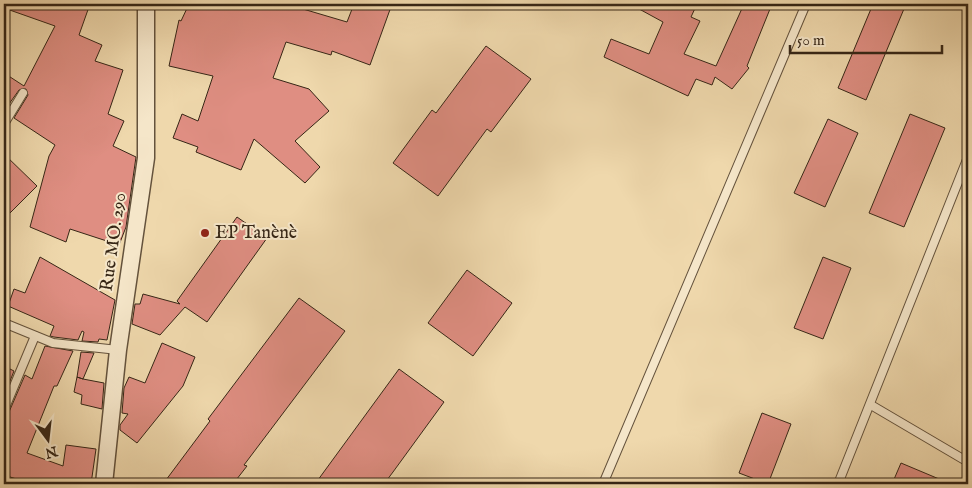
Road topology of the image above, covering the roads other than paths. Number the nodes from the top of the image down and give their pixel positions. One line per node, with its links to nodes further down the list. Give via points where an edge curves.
1 (146, 4): 8 (street, Rue MO. 290, via 146,158)
2 (806, 4): 13 (lane)
3 (24, 93): 4 (lane)
4 (4, 124)
5 (968, 157): 9 (lane)
6 (4, 323): 7 (lane)
7 (35, 336): 8 (lane, via 53,344); 10 (lane)
8 (118, 350): 12 (street, Rue MO. 290)
9 (871, 405): 11 (lane); 14 (lane)
10 (4, 410)
11 (968, 462)
12 (104, 484)
13 (603, 484)
14 (838, 484)

